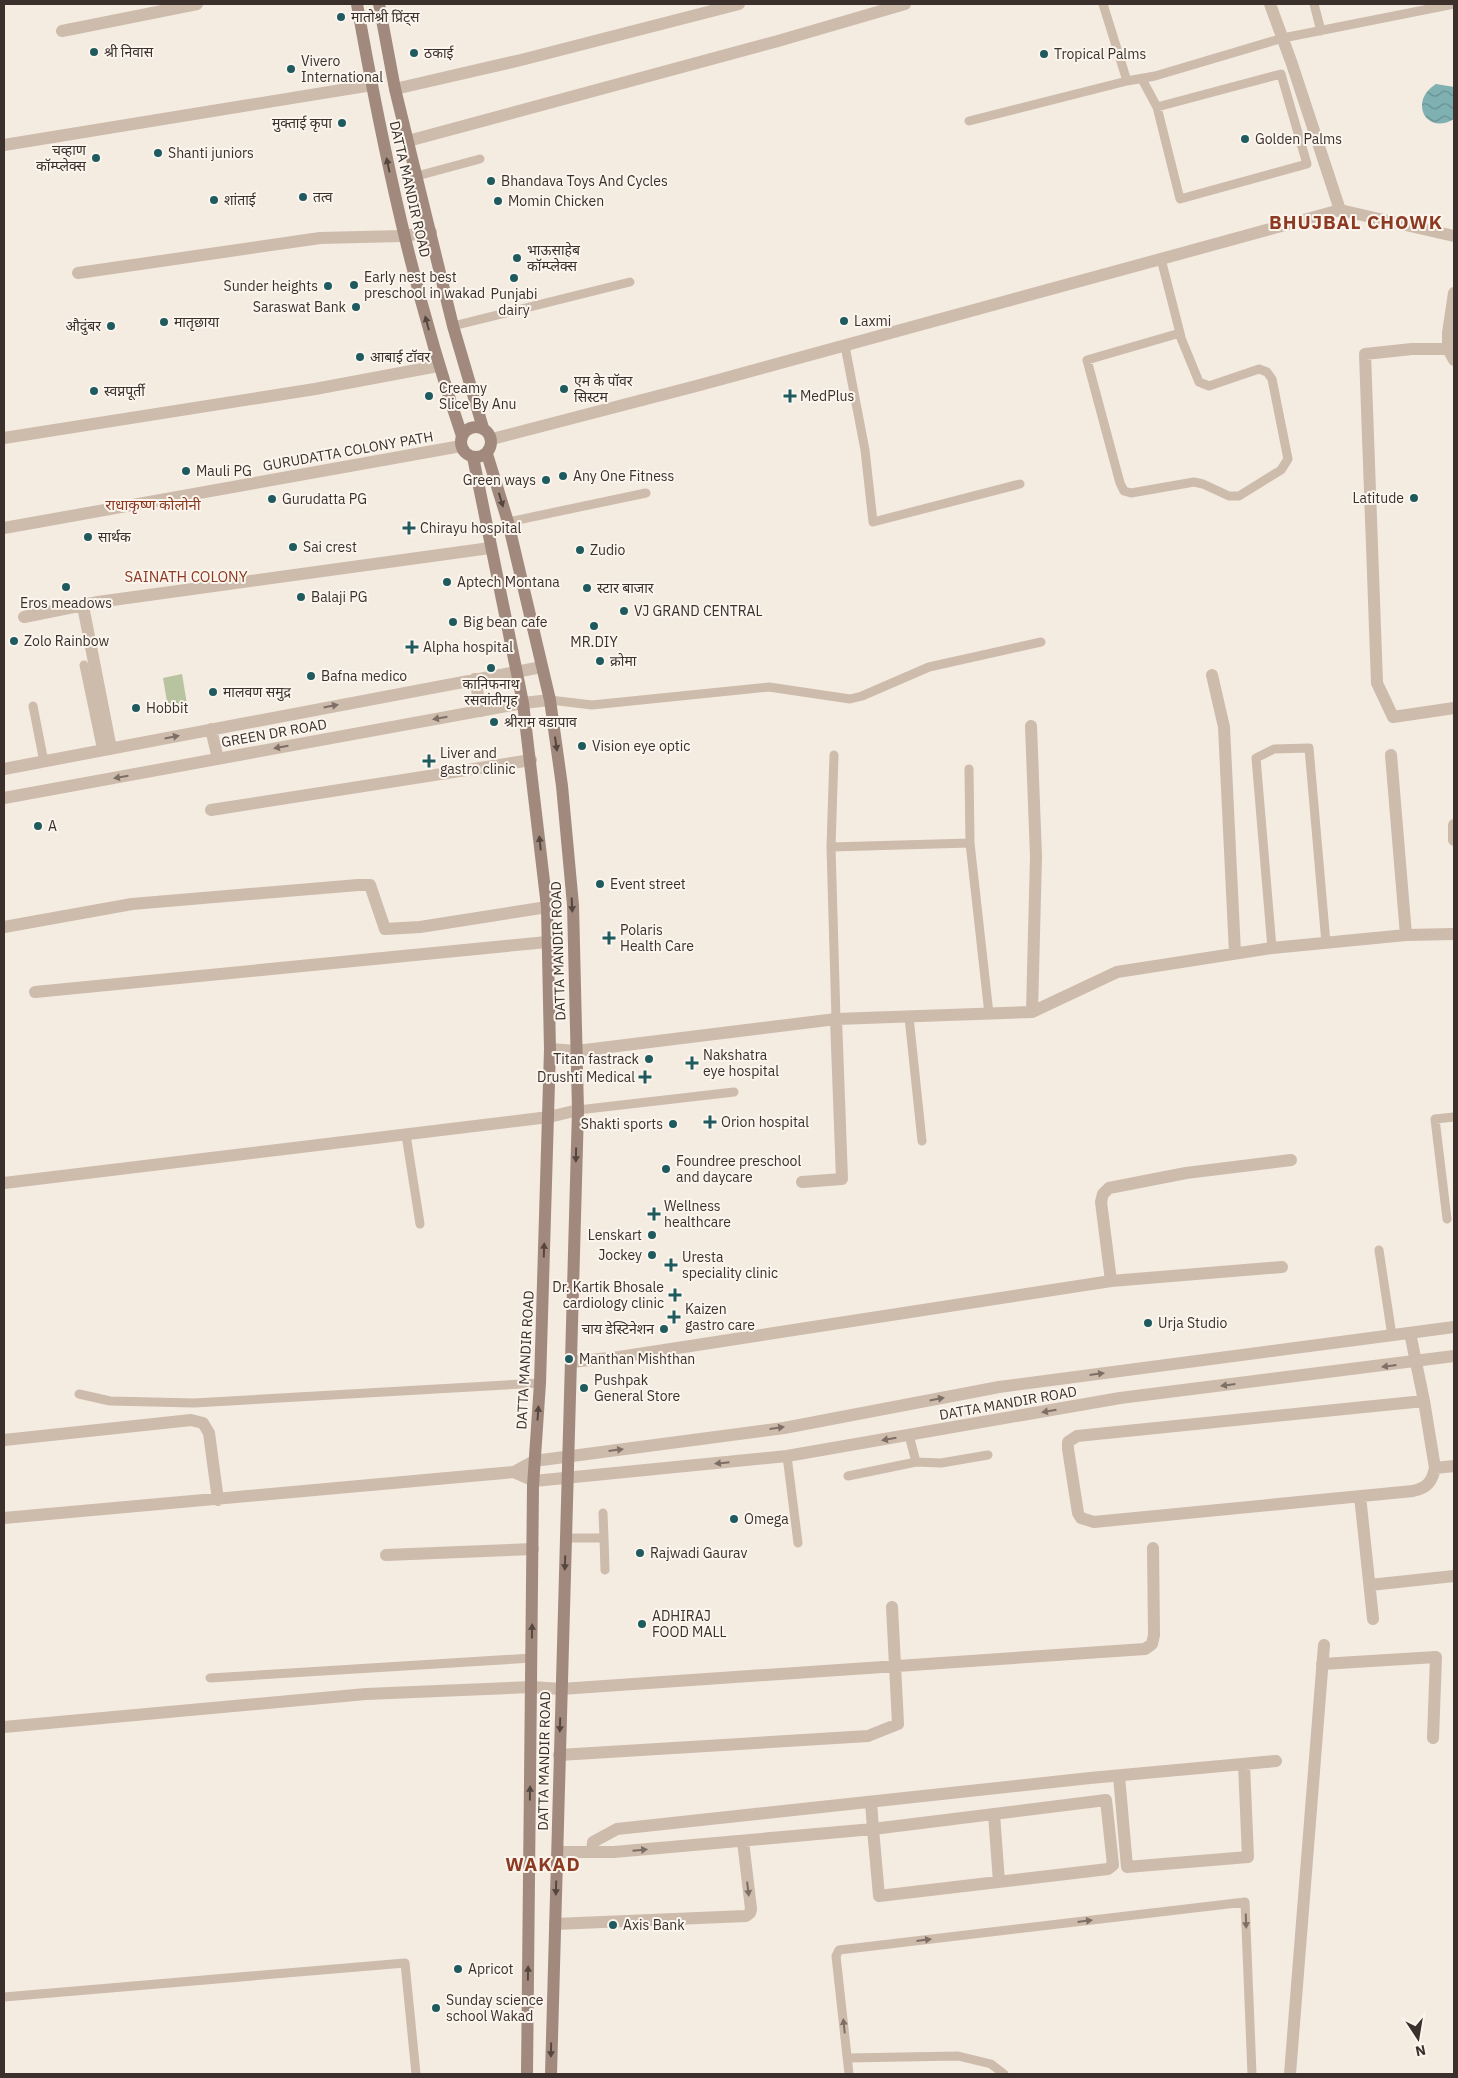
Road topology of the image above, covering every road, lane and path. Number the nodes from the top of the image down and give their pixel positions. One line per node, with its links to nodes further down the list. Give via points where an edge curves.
1 (196, 4): 10 (street)
2 (357, 4): 15 (main road, DATTA MANDIR ROAD)
3 (379, 4): 16 (main road, DATTA MANDIR ROAD)
4 (739, 4): 16 (street)
5 (905, 4): 19 (street)
6 (1103, 4): 14 (lane)
7 (1270, 4): 12 (street)
8 (1314, 4): 11 (lane)
9 (1454, 4): 11 (lane)
10 (62, 31)
11 (1321, 31): 12 (lane)
12 (1283, 38): 13 (lane); 23 (street)
13 (1142, 78): 14 (lane); 17 (lane)
14 (1127, 81): 18 (lane)
15 (372, 85): 20 (street); 25 (main road, DATTA MANDIR ROAD, one-way to 15)
16 (395, 90): 19 (main road, DATTA MANDIR ROAD)
17 (1157, 107): 17 (lane, via 1180,199 1307,164 1281,74)
18 (969, 121)
19 (408, 140): 22 (main road, DATTA MANDIR ROAD)
20 (4, 145)
21 (480, 159): 22 (lane)
22 (417, 176): 24 (main road, DATTA MANDIR ROAD)
23 (1340, 210): 26 (street); 27 (street)
24 (431, 232): 25 (street); 31 (main road, DATTA MANDIR ROAD)
25 (404, 236): 28 (street, via 320,238); 35 (main road, DATTA MANDIR ROAD, one-way to 25)
26 (1454, 236)
27 (1161, 259): 32 (lane); 33 (street)
28 (78, 274)
29 (630, 282): 31 (lane)
30 (1454, 293): 34 (street, via 1448,333)
31 (453, 326): 36 (main road, DATTA MANDIR ROAD)
32 (1180, 333): 32 (lane, via 1199,382 1209,386 1259,369 1272,379 1288,459 1281,470 1239,496 1229,496 1194,482 1131,493 1124,491 1120,482 1086,360)
33 (845, 346): 38 (street); 42 (lane, via 865,450 873,522)
34 (1451, 354): 58 (street, via 1412,349 1365,354 1377,683 1393,717)
35 (438, 366): 37 (street, via 306,391); 39 (main road, DATTA MANDIR ROAD)
36 (483, 428): 38 (main road); 39 (main road, via 472,427)
37 (4, 438)
38 (492, 439): 40 (main road)
39 (462, 441): 41 (main road, via 468,455); 45 (street, GURUDATTA COLONY PATH)
40 (487, 454): 41 (main road); 44 (main road, DATTA MANDIR ROAD, one-way to 44)
41 (473, 457): 46 (main road, DATTA MANDIR ROAD)
42 (1020, 484)
43 (646, 493): 44 (lane)
44 (508, 522): 51 (main road, DATTA MANDIR ROAD)
45 (4, 528)
46 (490, 548): 47 (street, via 386,560); 52 (main road, DATTA MANDIR ROAD)
47 (83, 606): 48 (street); 62 (street)
48 (24, 617)
49 (1041, 642): 55 (lane, via 929,667 850,699 762,687 592,705)
50 (84, 665): 62 (lane)
51 (542, 667): 52 (street, GREEN DR ROAD); 55 (main road, DATTA MANDIR ROAD)
52 (517, 671): 54 (street, GREEN DR ROAD); 56 (main road, DATTA MANDIR ROAD)
53 (1212, 675): 83 (street, via 1224,727)
54 (475, 679): 59 (street); 61 (street, GREEN DR ROAD, one-way to 54)
55 (550, 700): 56 (street, GREEN DR ROAD); 90 (main road, DATTA MANDIR ROAD, one-way to 90, via 573,906)
56 (523, 703): 59 (street, GREEN DR ROAD); 66 (main road, DATTA MANDIR ROAD)
57 (33, 706): 67 (lane)
58 (1454, 708)
59 (481, 711): 65 (street, GREEN DR ROAD, one-way to 65)
60 (1031, 726): 85 (street, via 1036,856)
61 (211, 729): 62 (street, GREEN DR ROAD, one-way to 61); 65 (street)
62 (106, 750): 67 (street, GREEN DR ROAD)
63 (834, 755): 75 (lane)
64 (1392, 755): 79 (street)
65 (218, 759): 70 (street, GREEN DR ROAD, one-way to 70)
66 (531, 760): 71 (street); 76 (main road, DATTA MANDIR ROAD, one-way to 66)
67 (44, 762): 69 (street, GREEN DR ROAD)
68 (969, 769): 74 (lane)
69 (4, 770)
70 (4, 798)
71 (210, 810)
72 (1454, 825): 73 (street)
73 (1454, 840)
74 (970, 843): 75 (lane); 86 (lane)
75 (831, 847): 88 (lane)
76 (547, 907): 77 (street, via 420,927 385,929 370,885 358,885 132,904); 80 (main road, DATTA MANDIR ROAD)
77 (4, 927)
78 (1454, 934): 79 (street)
79 (1406, 935): 81 (street)
80 (547, 942): 84 (street); 89 (main road, DATTA MANDIR ROAD)
81 (1326, 943): 82 (street); 82 (lane, via 1309,748 1274,749 1256,758)
82 (1272, 948): 83 (street)
83 (1236, 953): 85 (street, via 1117,972)
84 (34, 992)
85 (1032, 1012): 86 (street)
86 (989, 1014): 87 (street)
87 (909, 1017): 88 (street); 96 (lane)
88 (836, 1019): 90 (street); 98 (street, via 842,1180)
89 (550, 1049): 90 (street); 93 (main road, DATTA MANDIR ROAD)
90 (577, 1051): 92 (main road, DATTA MANDIR ROAD)
91 (734, 1092): 92 (lane)
92 (578, 1110): 93 (street); 110 (main road, DATTA MANDIR ROAD, one-way to 110)
93 (549, 1117): 95 (street); 111 (main road, DATTA MANDIR ROAD, one-way to 93)
94 (1454, 1117): 100 (lane, via 1435,1119)
95 (406, 1135): 99 (street); 101 (lane)
96 (922, 1141)
97 (1291, 1160): 104 (street, via 1186,1173 1110,1188 1102,1194 1101,1202)
98 (802, 1182)
99 (4, 1183)
100 (1447, 1219)
101 (420, 1224)
102 (1379, 1250): 107 (lane)
103 (1282, 1267): 104 (street)
104 (1111, 1281): 110 (street)
105 (1454, 1327): 106 (street, DATTA MANDIR ROAD)
106 (1410, 1333): 107 (street, DATTA MANDIR ROAD); 109 (street)
107 (1392, 1336): 117 (street, DATTA MANDIR ROAD, one-way to 107, via 784,1428 999,1387)
108 (1454, 1356): 109 (street, DATTA MANDIR ROAD)
109 (1415, 1361): 113 (street); 114 (street, DATTA MANDIR ROAD, one-way to 114, via 1120,1398)
110 (571, 1362): 117 (main road, DATTA MANDIR ROAD)
111 (540, 1383): 112 (lane, via 194,1403 110,1401); 119 (main road, DATTA MANDIR ROAD, one-way to 111)
112 (79, 1394)
113 (1424, 1401): 122 (street); 127 (street, via 1078,1436 1068,1442 1078,1512 1087,1521)
114 (909, 1435): 118 (street, DATTA MANDIR ROAD, one-way to 118); 120 (lane)
115 (4, 1440): 128 (street, via 191,1420 203,1424 209,1432)
116 (988, 1455): 120 (lane, via 941,1463)
117 (567, 1456): 119 (street, DATTA MANDIR ROAD); 125 (main road, DATTA MANDIR ROAD)
118 (788, 1456): 125 (street, DATTA MANDIR ROAD, one-way to 125); 133 (lane)
119 (534, 1461): 123 (street, DATTA MANDIR ROAD); 126 (main road, DATTA MANDIR ROAD)
120 (916, 1462): 124 (lane)
121 (1454, 1466): 122 (street)
122 (1435, 1468): 127 (street, via 1429,1484 1422,1489)
123 (514, 1472): 126 (street, DATTA MANDIR ROAD); 128 (street)
124 (848, 1476)
125 (566, 1479): 126 (street, DATTA MANDIR ROAD); 131 (main road, DATTA MANDIR ROAD)
126 (534, 1481): 135 (main road, DATTA MANDIR ROAD)
127 (1360, 1496): 139 (street)
128 (218, 1500): 130 (street)
129 (603, 1513): 132 (lane)
130 (4, 1518)
131 (565, 1538): 132 (lane); 148 (main road, DATTA MANDIR ROAD, one-way to 148)
132 (604, 1538): 137 (lane)
133 (798, 1543)
134 (1152, 1548): 145 (street, via 1154,1635 1152,1644 1145,1648)
135 (533, 1549): 136 (street); 143 (main road, DATTA MANDIR ROAD, one-way to 135)
136 (386, 1555)
137 (604, 1570)
138 (1454, 1576): 139 (street)
139 (1370, 1585): 141 (street)
140 (892, 1607): 145 (street)
141 (1373, 1619)
142 (1324, 1645): 144 (street)
143 (532, 1658): 146 (lane); 147 (main road, DATTA MANDIR ROAD)
144 (1322, 1664): 150 (street, via 1436,1657); 171 (street)
145 (896, 1666): 148 (street); 151 (street, via 898,1724 868,1736)
146 (210, 1678)
147 (531, 1687): 148 (street); 149 (street, via 366,1694); 166 (main road, DATTA MANDIR ROAD, one-way to 147)
148 (561, 1689): 151 (main road, DATTA MANDIR ROAD, one-way to 151)
149 (4, 1726)
150 (1433, 1738)
151 (559, 1755): 159 (main road, DATTA MANDIR ROAD)
152 (1276, 1761): 153 (street)
153 (1244, 1764): 154 (street); 154 (street, via 1248,1857 1127,1867)
154 (1120, 1776): 155 (street)
155 (871, 1802): 157 (street); 160 (street, via 617,1829 593,1842)
156 (994, 1814): 157 (street); 161 (street); 161 (street, via 1106,1800 1114,1865 1104,1870)
157 (873, 1829): 158 (street); 161 (street, via 879,1896)
158 (743, 1841): 160 (street, one-way to 158); 162 (street, one-way to 162, via 751,1909 746,1916)
159 (558, 1852): 160 (street); 162 (main road, DATTA MANDIR ROAD, one-way to 162)
160 (592, 1852)
161 (1000, 1882)
162 (555, 1924): 167 (main road, DATTA MANDIR ROAD, one-way to 167)
163 (4, 1998): 165 (lane, via 405,1963)
164 (847, 2058): 168 (lane); 169 (lane, via 958,2056 990,2064); 170 (lane, one-way to 170, via 836,1956 839,1950 1245,1902)
165 (416, 2074)
166 (527, 2074)
167 (551, 2074)
168 (849, 2074)
169 (1004, 2074)
170 (1252, 2074)
171 (1290, 2074)

